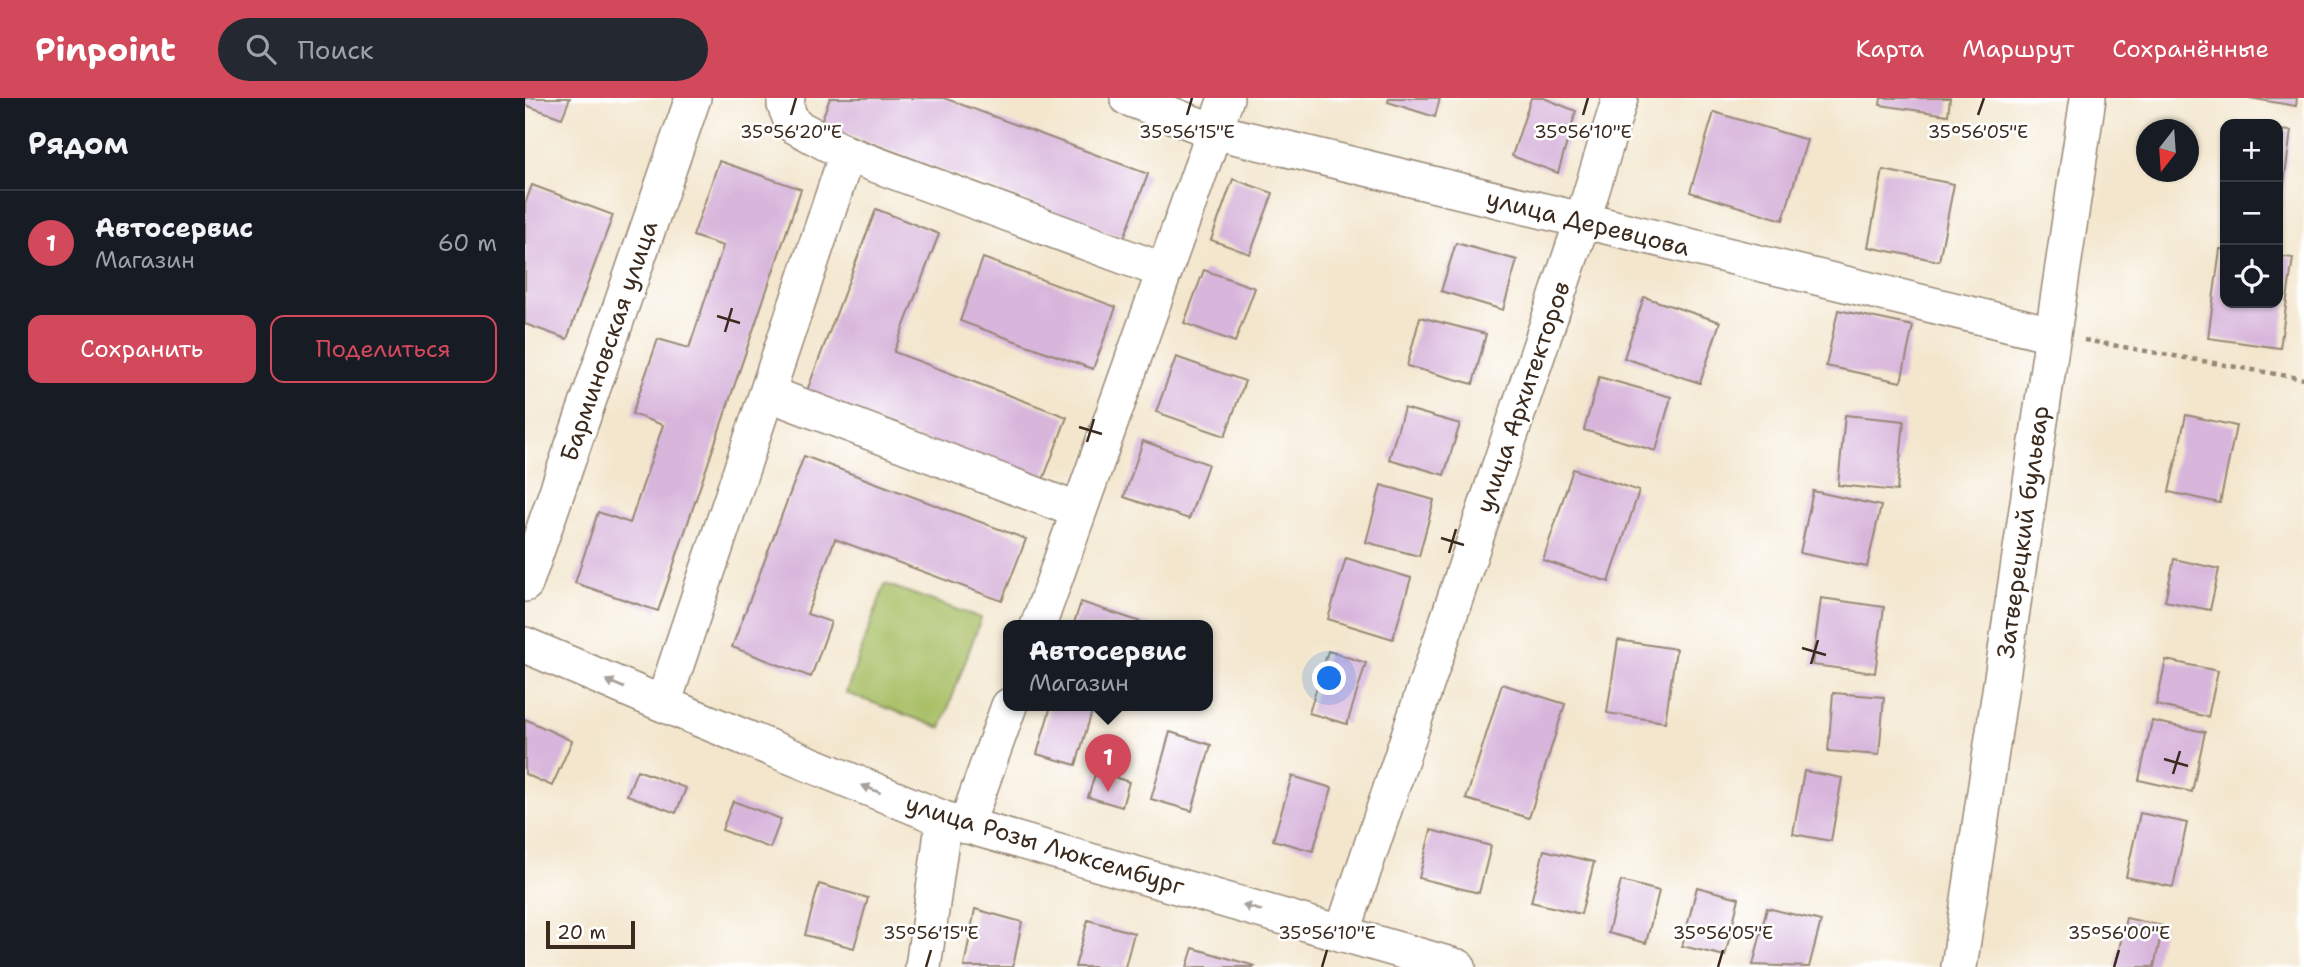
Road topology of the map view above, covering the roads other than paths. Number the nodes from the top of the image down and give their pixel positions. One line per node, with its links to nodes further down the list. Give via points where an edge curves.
1 (693, 98): 14 (street, Барминовская улица)
2 (787, 98): 8 (street, via 793,125)
3 (1128, 98): 7 (street, улица Деревцова)
4 (1226, 98): 7 (street)
5 (1620, 98): 9 (street, улица Архитекторов)
6 (2088, 98): 11 (street, Затверецкий бульвар)
7 (1213, 131): 9 (street, улица Деревцова); 10 (street)
8 (847, 154): 10 (street); 12 (street)
9 (1581, 222): 11 (street, улица Деревцова); 20 (street, улица Архитекторов)
10 (1164, 271): 13 (street)
11 (2052, 334): 24 (street, Затверецкий бульвар)
12 (767, 393): 13 (street); 17 (street)
13 (1079, 511): 15 (street)
14 (525, 584)
15 (1040, 620)
16 (525, 645): 17 (street, улица Розы Люксембург, one-way to 16)
17 (663, 704): 19 (street, улица Розы Люксембург, one-way to 17)
18 (1007, 711): 19 (street)
19 (955, 822): 20 (street, улица Розы Люксембург, one-way to 19); 22 (street)
20 (1342, 934): 21 (street, улица Розы Люксембург)
21 (1421, 962): 23 (street, улица Розы Люксембург)
22 (923, 967)
23 (1458, 967)
24 (1959, 967)

